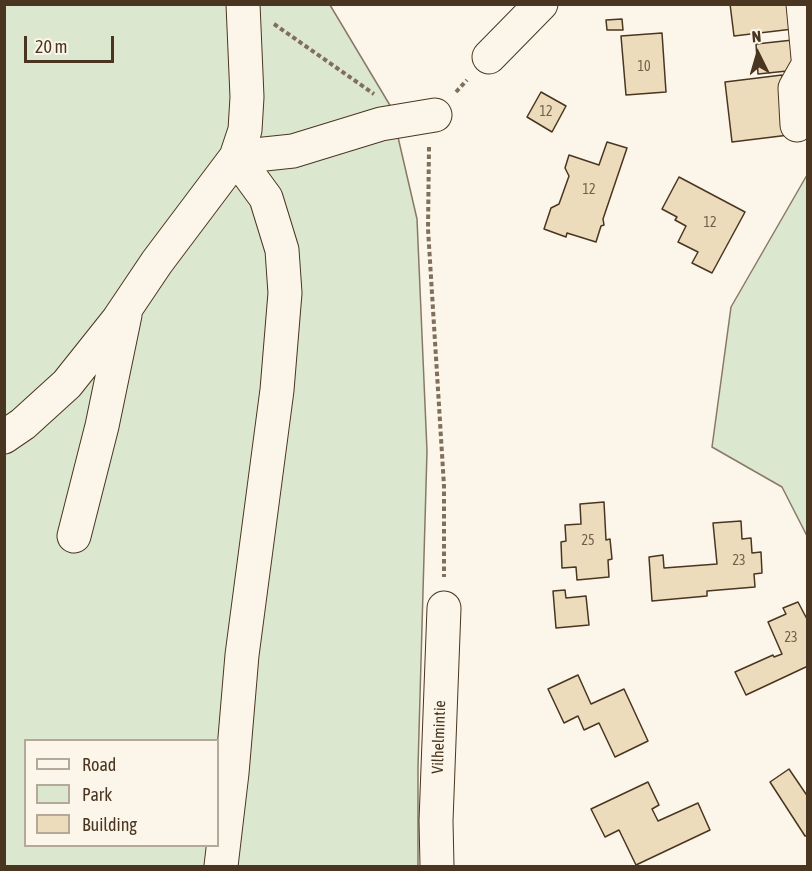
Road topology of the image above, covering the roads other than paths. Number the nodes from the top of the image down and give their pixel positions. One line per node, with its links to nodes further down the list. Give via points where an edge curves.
1 (541, 4): 4 (street)
2 (803, 4): 5 (street)
3 (255, 11): 9 (street, via 245,129)
4 (489, 57)
5 (807, 58)
6 (807, 65): 8 (street, via 795,88)
7 (422, 117): 9 (street, via 381,124 293,151)
8 (797, 125)
9 (236, 157): 10 (street); 14 (street, via 266,198 282,250 285,293)
10 (126, 308): 11 (street, via 67,384); 12 (street)
11 (4, 437)
12 (74, 536)
13 (444, 608): 15 (street, Vilhelmintie)
14 (221, 867)
15 (437, 867)

